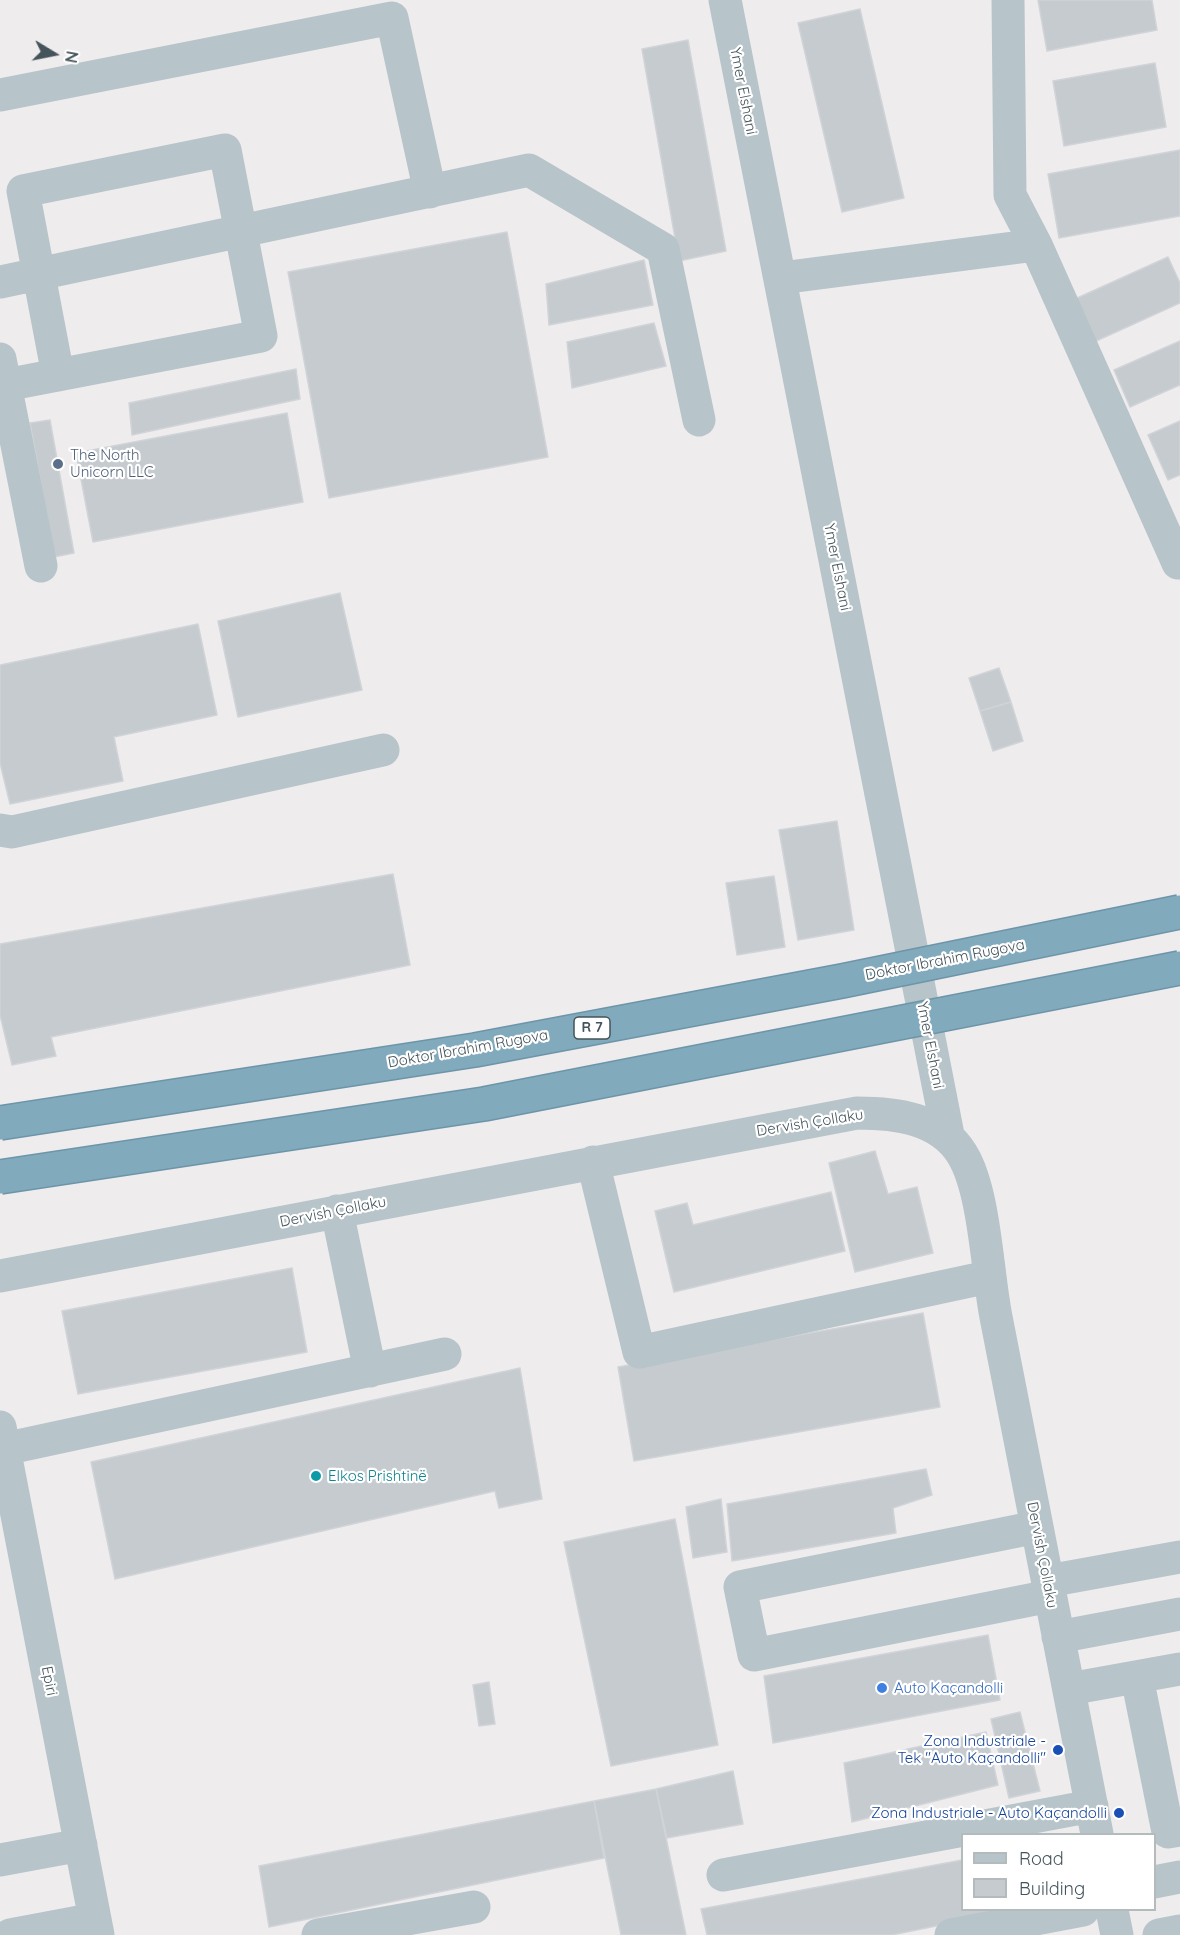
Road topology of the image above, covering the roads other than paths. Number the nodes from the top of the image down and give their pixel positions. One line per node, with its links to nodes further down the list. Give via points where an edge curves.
1 (725, 0): 8 (street, Ymer Elshani)
2 (1008, 0): 6 (street, via 1010,195)
3 (0, 95): 4 (street, via 392,18)
4 (430, 192): 5 (street); 12 (street, via 529,170 663,249)
5 (242, 232): 7 (street); 7 (street, via 225,150 23,191); 10 (street, via 261,336)
6 (1036, 245): 8 (street); 13 (street)
7 (39, 274): 9 (street); 10 (street)
8 (781, 278): 20 (street, Ymer Elshani)
9 (0, 282)
10 (58, 375): 11 (street)
11 (2, 377): 14 (street)
12 (699, 420)
13 (1178, 563)
14 (41, 566)
15 (383, 750): 16 (street, via 12,832)
16 (0, 830)
17 (1180, 912): 19 (highway, Doktor Ibrahim Rugova / R 7, bridge, via 475,1050)
18 (1180, 968): 22 (highway, bridge, via 484,1104)
19 (0, 1123)
20 (948, 1135): 21 (street, Dervish Çollaku, via 904,1117 857,1113); 25 (street, Dervish Çollaku, via 973,1177)
21 (593, 1162): 23 (street, Dervish Çollaku); 25 (street, via 639,1352)
22 (0, 1177)
23 (337, 1211): 24 (street, Dervish Çollaku); 27 (street)
24 (0, 1276)
25 (988, 1277): 29 (street, Dervish Çollaku)
26 (445, 1354): 27 (street)
27 (370, 1371): 28 (street)
28 (2, 1438): 41 (street, Epiri)
29 (1037, 1527): 31 (street, Dervish Çollaku); 31 (street, via 740,1587 754,1655)
30 (1180, 1557): 31 (street)
31 (1049, 1589): 33 (street, Dervish Çollaku)
32 (1180, 1614): 33 (street)
33 (1058, 1637): 36 (street, Dervish Çollaku)
34 (1180, 1669): 35 (street)
35 (1137, 1677): 36 (street); 38 (street, via 1168,1832)
36 (1069, 1689): 37 (street, Dervish Çollaku)
37 (1094, 1820): 39 (street)
38 (1180, 1830)
39 (1006, 1833)
40 (961, 1840): 43 (street)
41 (81, 1845): 42 (street); 49 (street, Epiri)
42 (0, 1860)
43 (723, 1875)
44 (1180, 1877): 45 (street)
45 (1156, 1882)
46 (474, 1907): 52 (street)
47 (1078, 1911): 53 (street)
48 (1112, 1911): 54 (street)
49 (97, 1927): 51 (street)
50 (1180, 1931): 55 (street)
51 (10, 1935)
52 (318, 1935)
53 (951, 1935)
54 (1117, 1935)
55 (1159, 1935)

